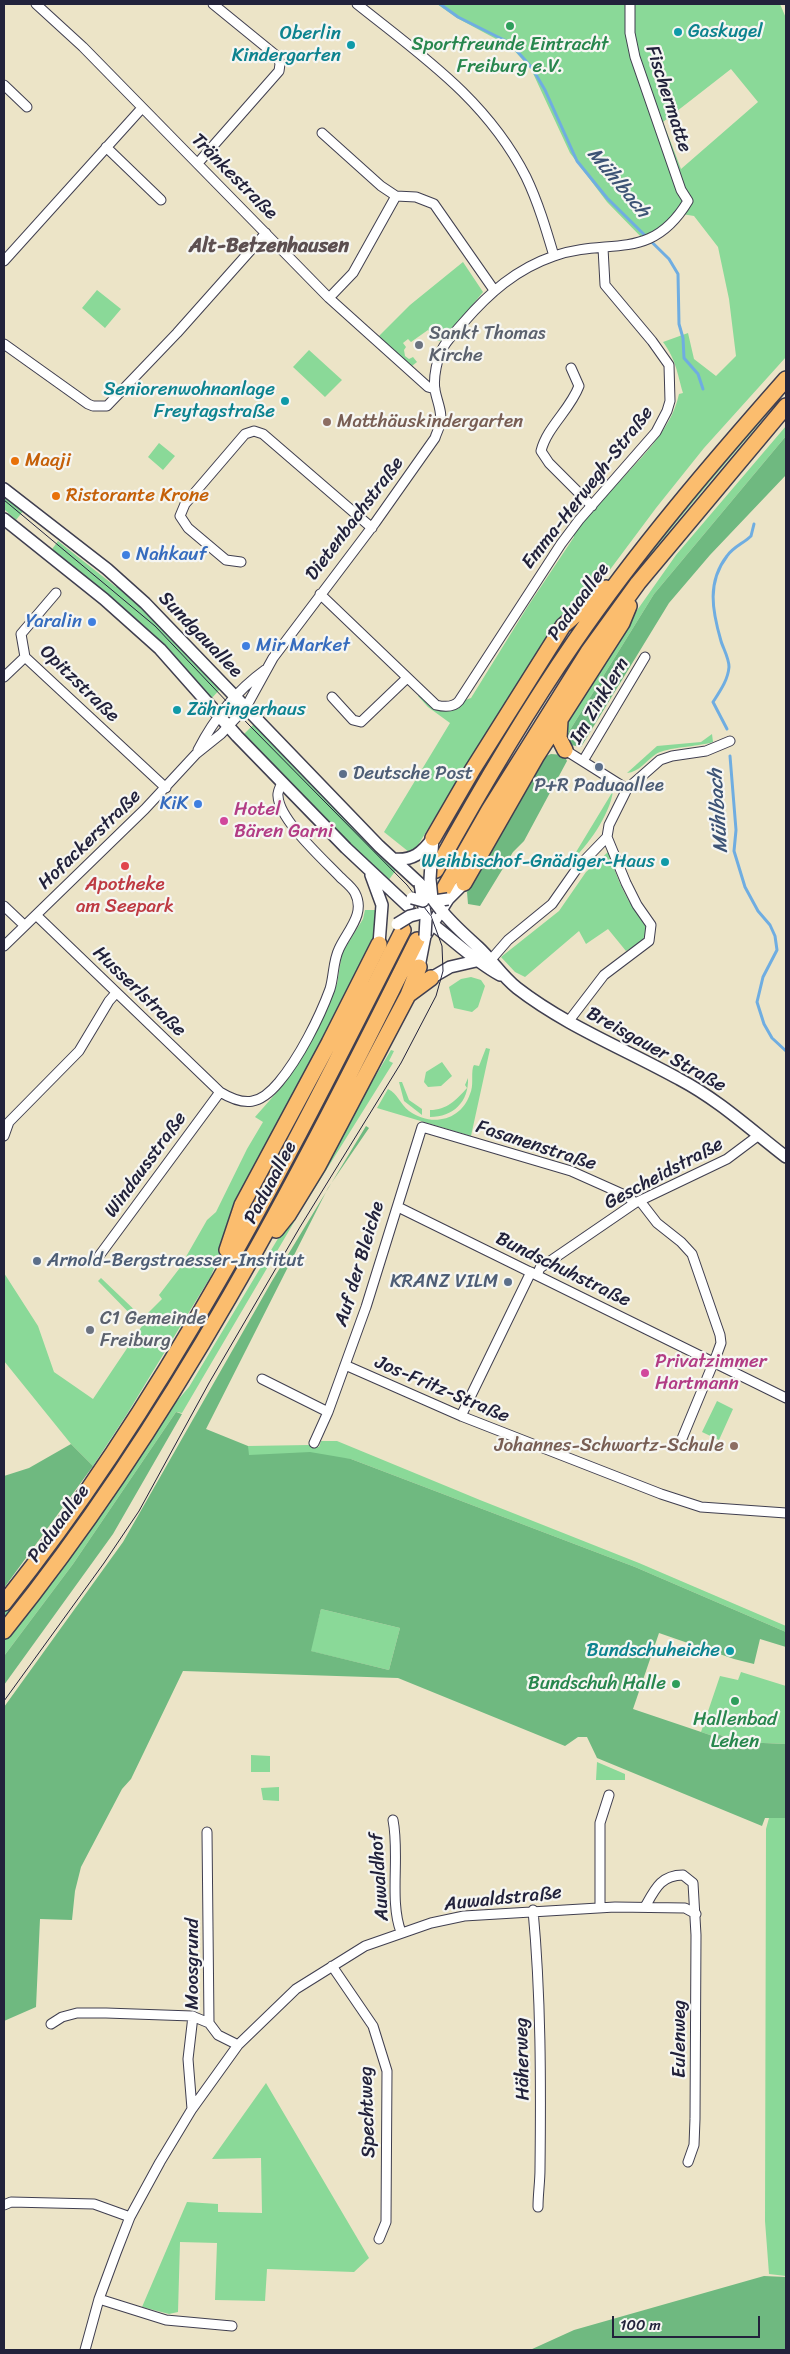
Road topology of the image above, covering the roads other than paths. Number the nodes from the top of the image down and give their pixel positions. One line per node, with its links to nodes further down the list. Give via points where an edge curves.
1 (36, 4): 7 (street, Tränkestraße)
2 (213, 4): 10 (street, via 278,58 280,64 279,71)
3 (357, 4): 16 (street, via 453,80 484,113 526,177)
4 (630, 4): 13 (street, Fischermatte, via 630,33 635,57)
5 (4, 85): 6 (street)
6 (28, 106)
7 (142, 108): 9 (street); 10 (street, Tränkestraße)
8 (322, 134): 11 (street)
9 (106, 148): 12 (street); 17 (street)
10 (198, 163): 14 (street, Tränkestraße)
11 (396, 196): 18 (street, via 416,197 434,204); 19 (street, via 353,273)
12 (161, 200)
13 (688, 201): 15 (street, Dietenbachstraße, via 678,217 649,240)
14 (266, 233): 19 (street, Tränkestraße); 20 (street, via 107,406 88,404)
15 (604, 248): 16 (street, Dietenbachstraße); 26 (street, Emma-Herwegh-Straße, via 605,285 668,365 670,401 656,432)
16 (554, 256): 18 (street, Dietenbachstraße, via 530,266)
17 (4, 261)
18 (494, 290): 23 (street, Dietenbachstraße, via 445,345 439,356)
19 (329, 298): 23 (street, Tränkestraße, via 428,387)
20 (4, 344)
21 (571, 368): 26 (street, via 578,386 573,400 543,442 541,451)
22 (786, 379): 30 (highway, Paduaallee)
23 (435, 389): 28 (street, Dietenbachstraße, via 441,413 440,425)
24 (786, 406): 31 (highway, Paduaallee)
25 (4, 489): 39 (street, Sundgauallee, via 145,603)
26 (592, 506): 38 (street, Emma-Herwegh-Straße, via 561,544 456,705 436,705)
27 (4, 519): 42 (street, Sundgauallee, via 139,629)
28 (372, 528): 29 (street, via 263,434 254,431 245,434 185,504 180,516 188,528 226,560); 33 (street, Dietenbachstraße)
29 (241, 562)
30 (631, 566): 54 (highway, via 563,626); 56 (highway, Paduaallee, via 541,692)
31 (638, 583): 43 (highway, via 622,623); 58 (highway, Paduaallee, via 554,705)
32 (56, 593): 34 (street, Opitzstraße, via 22,634)
33 (320, 594): 36 (street, Dietenbachstraße); 38 (street)
34 (25, 657): 37 (street); 51 (street, Opitzstraße)
35 (645, 657): 49 (street, Im Zinklern)
36 (265, 670): 39 (street, Dietenbachstraße); 41 (street, Dietenbachstraße)
37 (4, 677)
38 (407, 678): 40 (street, via 361,722 353,720)
39 (236, 697): 41 (street, Sundgauallee); 42 (street, Dietenbachstraße)
40 (332, 698)
41 (246, 706): 44 (street, Dietenbachstraße); 55 (street, Sundgauallee)
42 (222, 711): 44 (street, Sundgauallee); 47 (street, Hofackerstraße)
43 (561, 719): 46 (highway, via 559,738); 48 (highway)
44 (231, 722): 47 (street, Hofackerstraße); 50 (street, Sundgauallee)
45 (730, 741): 52 (street, via 706,751 660,760)
46 (565, 750): 48 (highway, via 548,751); 49 (street)
47 (196, 754): 51 (street, Hofackerstraße)
48 (536, 757): 58 (highway)
49 (583, 761): 52 (street)
50 (282, 782): 57 (street, Sundgauallee); 72 (street, via 278,796 284,814 301,837 355,892 358,913 338,950 324,1004 287,1073 267,1095 254,1102 232,1100)
51 (166, 788): 61 (street, Hofackerstraße)
52 (627, 789): 53 (street)
53 (606, 837): 67 (street, via 578,867 552,904); 71 (street, via 630,891 651,925 652,933 649,941 604,975)
54 (433, 838): 55 (street, via 417,856); 56 (street)
55 (393, 859): 60 (street, Sundgauallee, bridge, via 420,884)
56 (433, 867): 60 (street, bridge, via 430,879)
57 (369, 871): 60 (street, Sundgauallee, via 383,884); 64 (street, via 382,905)
58 (453, 891): 60 (street, bridge)
59 (4, 906): 62 (street)
60 (432, 914): 63 (street, bridge, via 410,916); 66 (street, bridge); 67 (street, Breisgauer Straße)
61 (36, 915): 62 (street, Hofackerstraße); 69 (street, Husserlstraße)
62 (24, 925): 65 (street, Hofackerstraße)
63 (400, 927): 64 (street); 82 (highway, Paduaallee, via 311,1113)
64 (379, 944): 82 (highway, via 242,1205)
65 (4, 946)
66 (421, 949): 70 (highway); 80 (highway, Paduaallee)
67 (484, 963): 68 (street, via 450,967); 71 (street, Breisgauer Straße)
68 (431, 978): 70 (highway)
69 (116, 993): 72 (street, Husserlstraße); 75 (street, via 79,1050 9,1122)
70 (408, 995): 80 (highway, via 318,1166 288,1215)
71 (568, 1022): 74 (street, Breisgauer Straße, via 680,1079)
72 (220, 1092): 79 (street, Windausstraße)
73 (422, 1127): 77 (street, Fasanenstraße, via 571,1171); 78 (street, Auf der Bleiche, via 398,1198)
74 (759, 1135): 76 (street, Breisgauer Straße); 77 (street, Gescheidstraße, via 727,1159)
75 (4, 1136)
76 (786, 1157)
77 (638, 1202): 81 (street, Gescheidstraße); 83 (street, Fasanenstraße, via 692,1254 720,1335 721,1343)
78 (398, 1207): 81 (street, Bundschuhstraße); 84 (street, Auf der Bleiche)
79 (99, 1256)
80 (252, 1260): 93 (highway, Paduaallee, via 180,1382 106,1494)
81 (534, 1274): 83 (street, Bundschuhstraße); 88 (street, Gescheidstraße)
82 (216, 1285): 92 (highway, Paduaallee, via 135,1419 37,1562)
83 (713, 1362): 86 (street, Bundschuhstraße); 89 (street)
84 (345, 1364): 87 (street, Auf der Bleiche); 88 (street, Jos-Fritz-Straße)
85 (262, 1379): 87 (street)
86 (786, 1398)
87 (328, 1412): 90 (street, Auf der Bleiche)
88 (461, 1416): 91 (street, Jos-Fritz-Straße, via 701,1507)
89 (681, 1441)
90 (314, 1444)
91 (786, 1513)
92 (4, 1603)
93 (4, 1631)
94 (609, 1795): 97 (street, via 600,1823)
95 (393, 1820): 101 (street, Auwaldhof, via 396,1911)
96 (208, 1832): 104 (street, Moosgrund)
97 (600, 1907): 98 (street, Auwaldstraße); 99 (street, Auwaldstraße)
98 (645, 1907): 100 (street, Auwaldstraße, via 685,1908); 100 (street, via 662,1881 672,1875 683,1875 695,1888)
99 (533, 1910): 101 (street, Auwaldstraße, via 464,1916); 110 (street, Häherweg, via 538,1957 540,2074)
100 (696, 1914): 108 (street, Eulenweg, via 694,2145)
101 (401, 1932): 102 (street, Auwaldstraße, via 365,1946)
102 (332, 1966): 106 (street, Auwaldstraße, via 296,1989); 112 (street, Spechtweg, via 373,2026 387,2071 386,2222)
103 (193, 2016): 104 (street, Moosgrund); 105 (street, Moosgrund, via 77,2013); 107 (street, via 188,2058)
104 (209, 2023): 106 (street, via 218,2035)
105 (51, 2024)
106 (238, 2046): 107 (street, Auwaldstraße)
107 (192, 2109): 111 (street, Auwaldstraße)
108 (688, 2162)
109 (4, 2205): 111 (street, via 11,2202 94,2204)
110 (538, 2207)
111 (130, 2217): 113 (street, Auwaldstraße)
112 (379, 2239)
113 (100, 2299): 114 (street, via 166,2320); 115 (street, Auwaldstraße)
114 (232, 2326)
115 (85, 2350)

